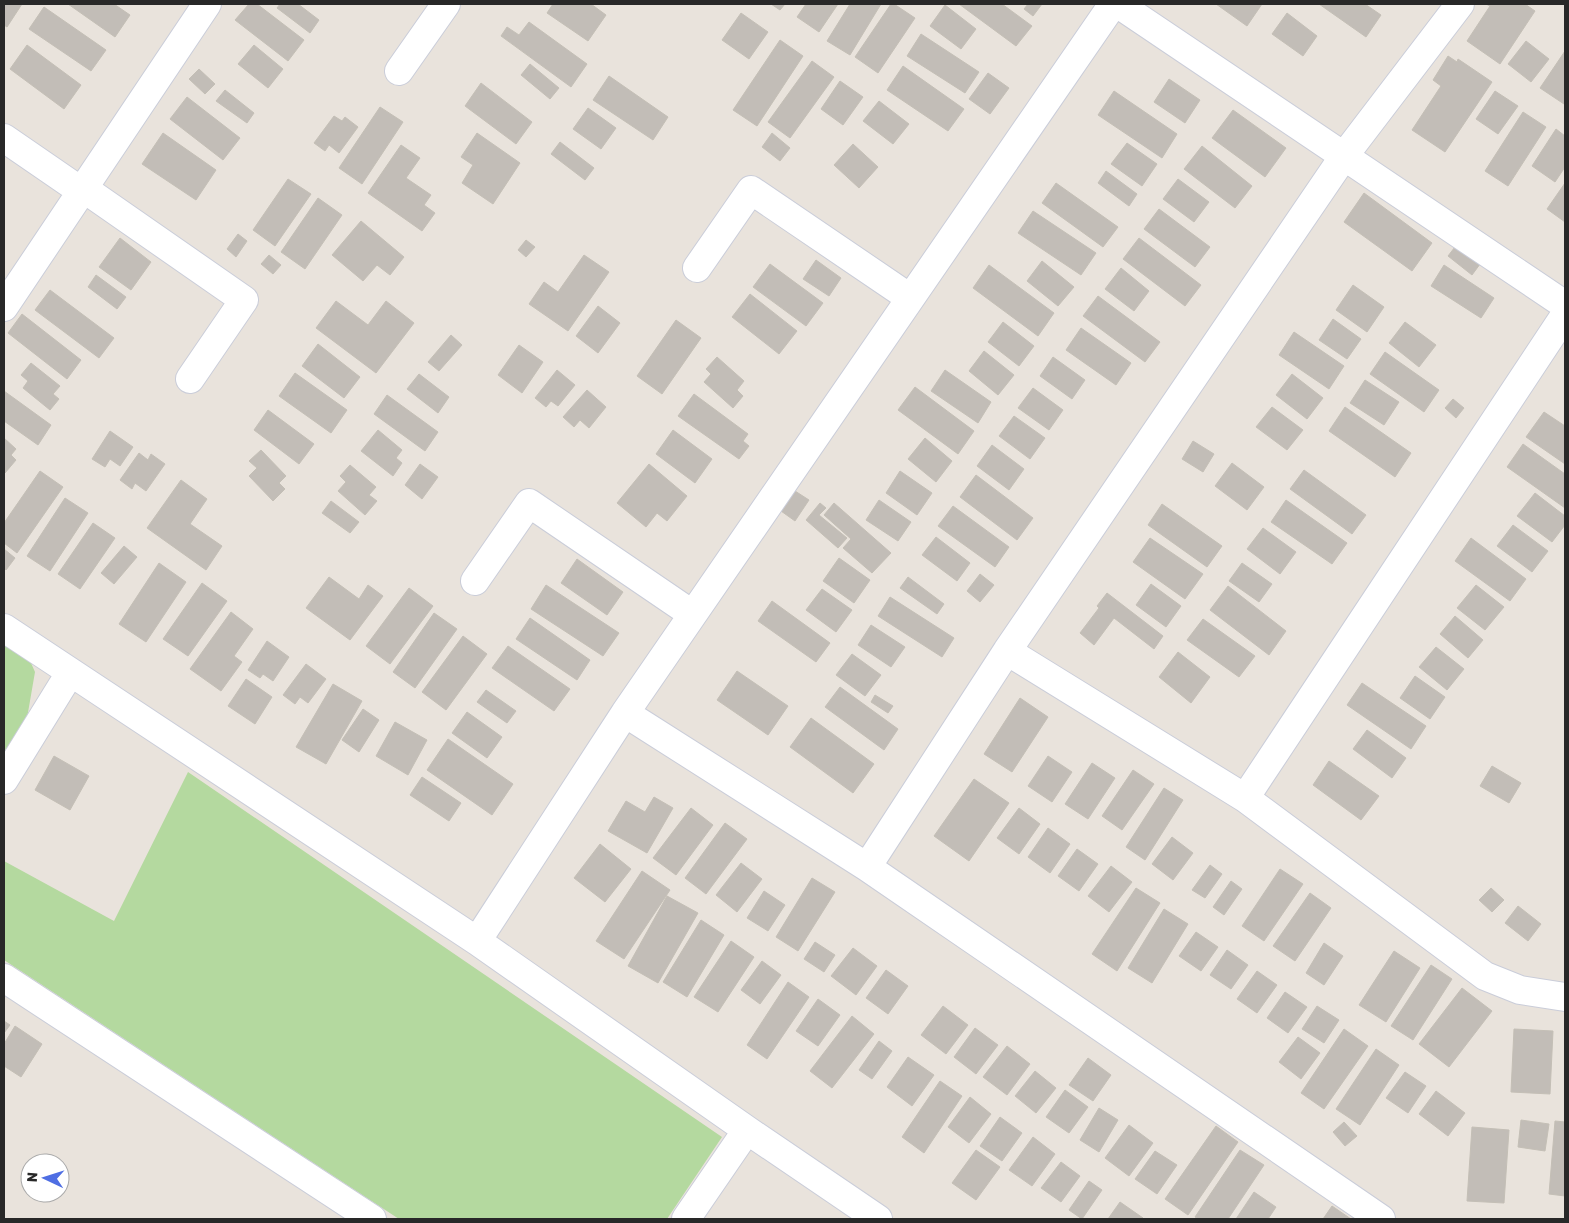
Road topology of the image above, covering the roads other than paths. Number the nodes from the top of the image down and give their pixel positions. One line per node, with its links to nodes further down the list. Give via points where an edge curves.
1 (207, 4): 9 (street)
2 (446, 4): 6 (street)
3 (1113, 4): 11 (street)
4 (1118, 4): 8 (street)
5 (1460, 4): 8 (street)
6 (399, 72)
7 (4, 138): 9 (street)
8 (1344, 156): 12 (street); 19 (street)
9 (82, 190): 13 (street); 15 (street, via 244,300)
10 (697, 268): 11 (street, via 751,190)
11 (910, 298): 17 (street)
12 (1565, 305)
13 (4, 307)
14 (1565, 315): 23 (street)
15 (190, 379)
16 (475, 581): 17 (street, via 529,503)
17 (692, 614): 21 (street)
18 (4, 628): 20 (street)
19 (1007, 651): 23 (street); 24 (street)
20 (70, 673): 22 (street); 25 (street)
21 (625, 713): 24 (street); 25 (street)
22 (4, 780)
23 (1245, 798): 27 (street, via 1485,976 1520,990)
24 (867, 867): 32 (street)
25 (477, 941): 28 (street)
26 (4, 978): 29 (street)
27 (1565, 997)
28 (747, 1130): 30 (street); 31 (street)
29 (372, 1219)
30 (686, 1219)
31 (878, 1219)
32 (1381, 1219)

